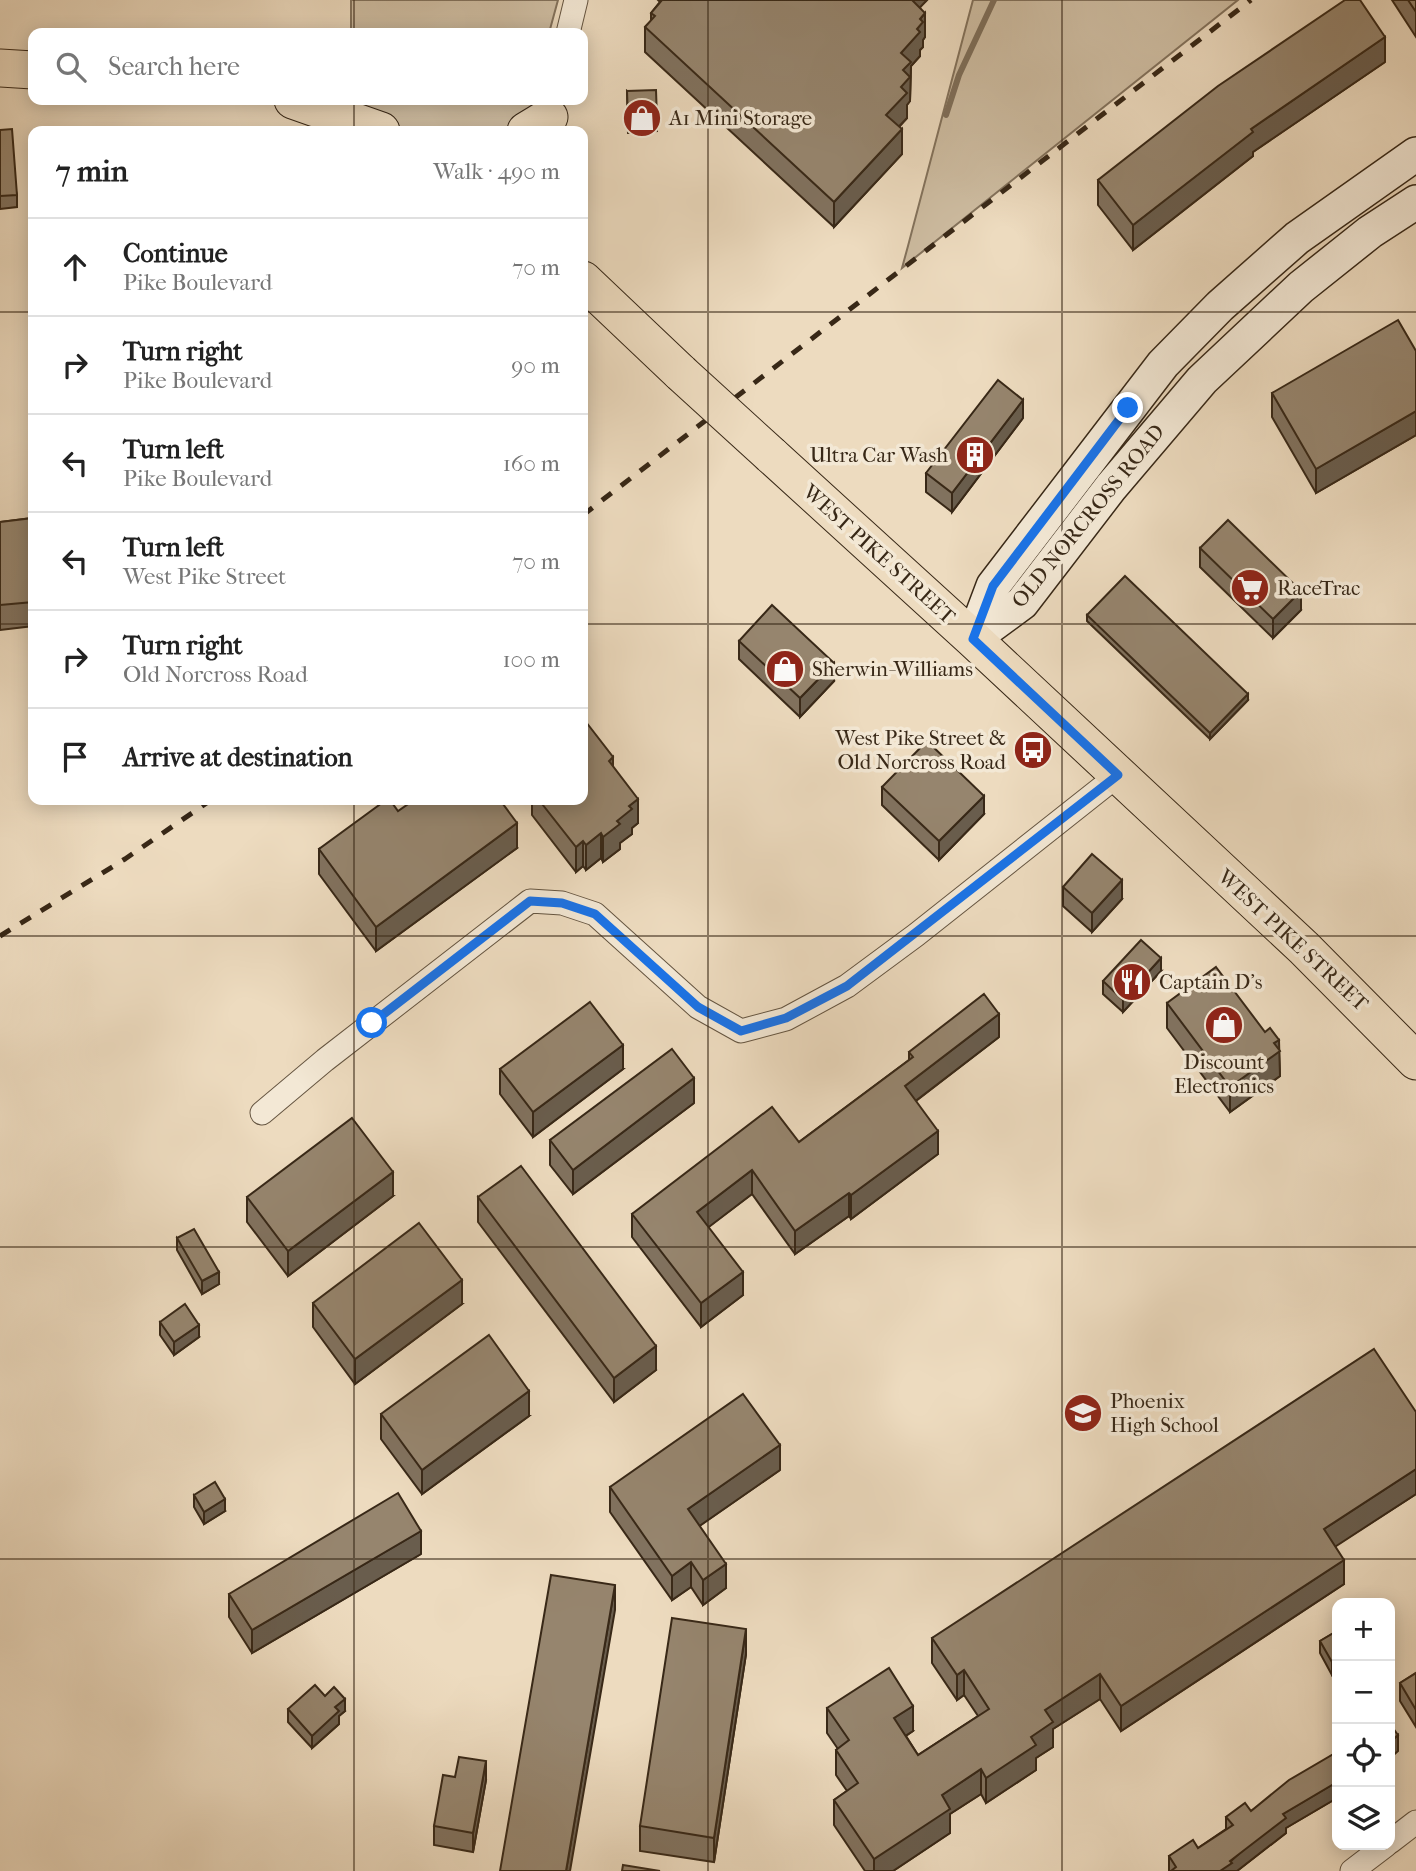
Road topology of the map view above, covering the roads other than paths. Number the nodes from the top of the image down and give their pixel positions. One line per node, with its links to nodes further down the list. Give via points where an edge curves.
1 (576, 0): 2 (street)
2 (569, 28)
3 (0, 68): 4 (main road)
4 (28, 70)
5 (307, 105): 6 (main road)
6 (367, 126)
7 (1416, 154): 10 (main road, OLD NORCROSS ROAD, via 1297,238 1163,364 993,586)
8 (1416, 202): 10 (main road, OLD NORCROSS ROAD, via 1301,287 1202,380 1111,487 1022,603)
9 (588, 285): 10 (main road, WEST PIKE STREET, bridge)
10 (973, 639): 11 (main road, WEST PIKE STREET)
11 (1118, 775): 12 (main road, WEST PIKE STREET, via 1304,948); 13 (street, via 876,965 786,1018 741,1031 698,1007 595,914 562,903 530,901)
12 (1416, 1061)
13 (262, 1113)
14 (1416, 1822): 15 (street)
15 (1395, 1838)
16 (1379, 1850): 17 (street)
17 (1352, 1871)

